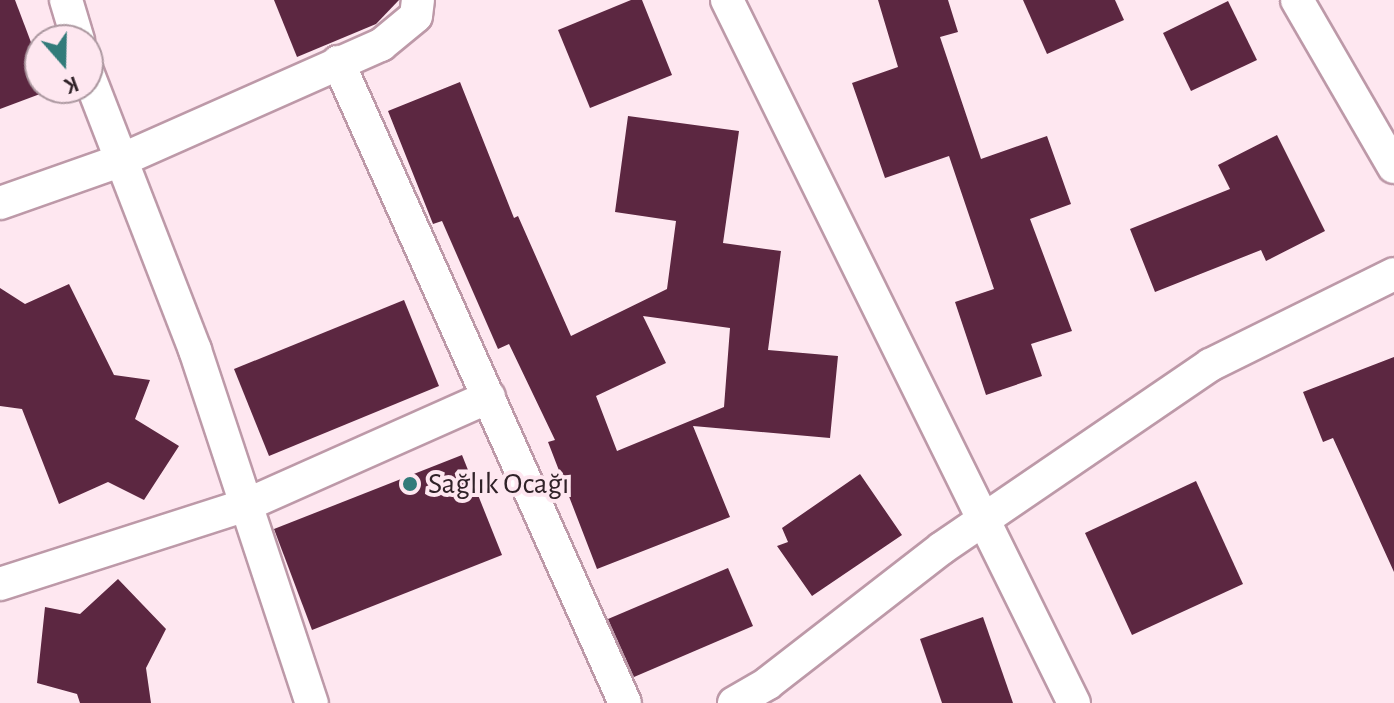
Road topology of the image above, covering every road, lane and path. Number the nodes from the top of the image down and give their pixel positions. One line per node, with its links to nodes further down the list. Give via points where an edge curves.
1 (66, 0): 5 (street)
2 (418, 0): 6 (street, via 416,16 381,45)
3 (727, 0): 14 (street)
4 (1297, 0): 9 (street)
5 (73, 24)
6 (338, 62): 8 (street); 12 (street)
7 (99, 104): 8 (street)
8 (119, 161): 10 (street); 13 (street, via 195,350)
9 (1394, 167)
10 (0, 203)
11 (1394, 274): 14 (street, via 1210,365)
12 (489, 397): 13 (street); 17 (street)
13 (246, 505): 15 (street); 16 (street)
14 (982, 521): 18 (street); 19 (street)
15 (0, 584)
16 (312, 703)
17 (625, 703)
18 (734, 703)
19 (1074, 703)

